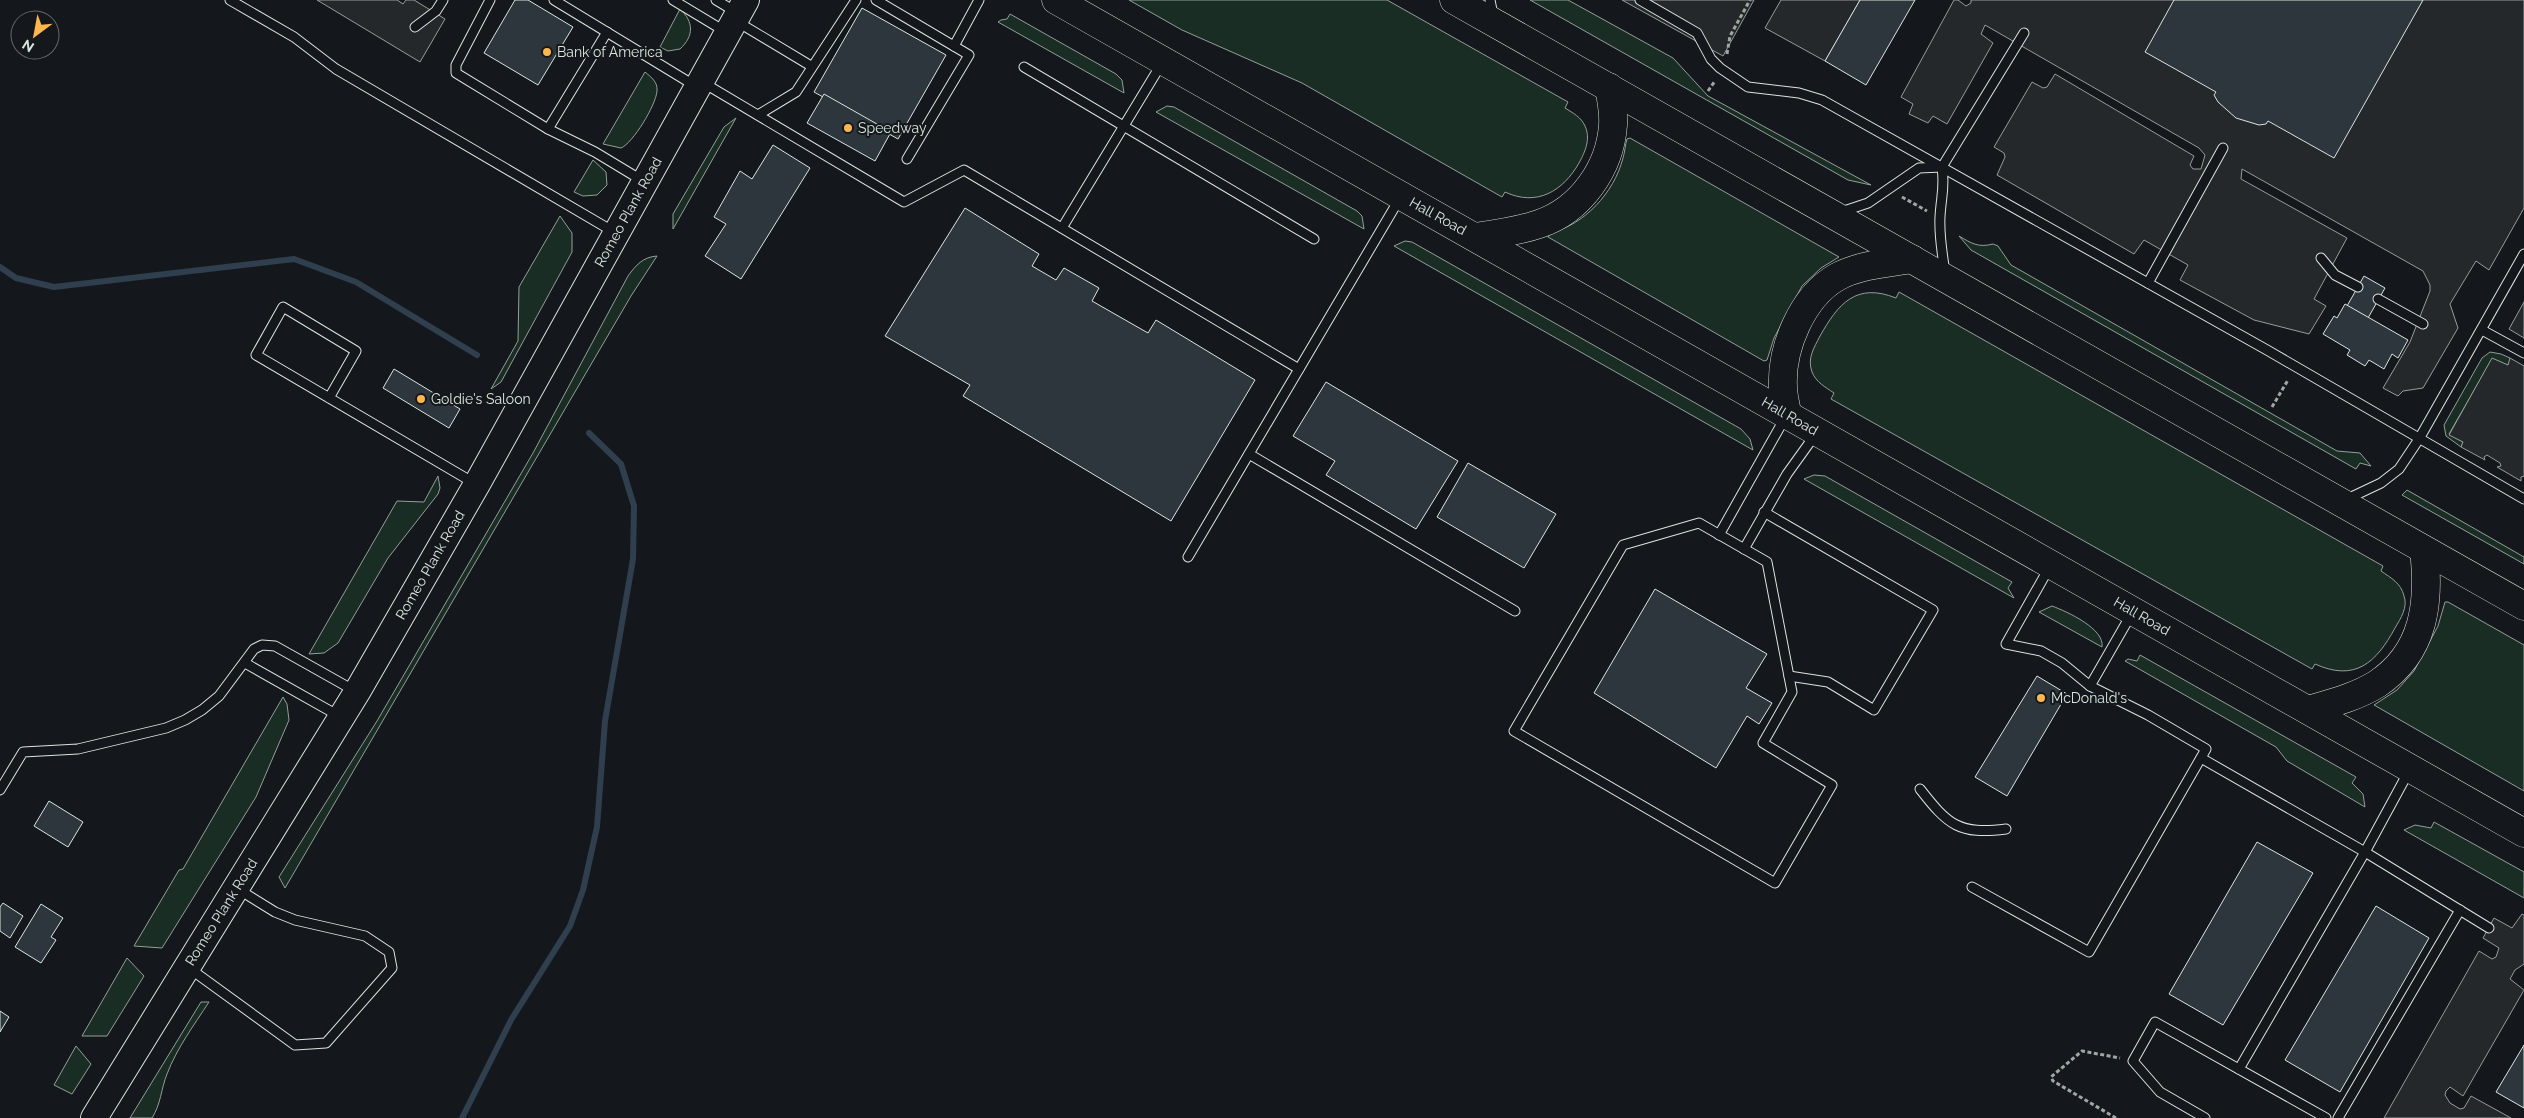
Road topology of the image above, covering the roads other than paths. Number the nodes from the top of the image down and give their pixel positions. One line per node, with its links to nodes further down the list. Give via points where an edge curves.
1 (230, 0): 34 (lane, via 294,37 336,69)
2 (442, 0): 15 (lane, via 436,11)
3 (490, 0): 26 (lane, via 456,65 456,73)
4 (554, 0): 16 (lane)
5 (673, 0): 14 (lane)
6 (716, 0): 14 (lane)
7 (856, 0): 20 (lane)
8 (876, 0): 18 (lane)
9 (979, 0): 18 (lane)
10 (1056, 0): 19 (highway, Hall Road)
11 (1454, 0): 13 (highway)
12 (1640, 0): 29 (lane, via 1696,33 1720,68 1748,87 1798,93 1822,100)
13 (1492, 11): 23 (highway)
14 (737, 16): 20 (lane); 22 (main road, Romeo Plank Road)
15 (415, 27)
16 (607, 32): 22 (lane); 26 (lane)
17 (2024, 33): 29 (lane)
18 (954, 46): 28 (lane, via 969,55)
19 (1163, 61): 25 (lane); 31 (highway, Hall Road)
20 (811, 66): 24 (lane, via 796,92)
21 (1024, 66): 25 (lane)
22 (699, 84): 24 (lane); 30 (main road, Romeo Plank Road)
23 (1609, 87): 32 (highway); 36 (highway, via 1613,124 1611,142 1601,168 1582,197 1541,223)
24 (758, 115): 33 (lane, via 904,202 964,170)
25 (1123, 125): 33 (lane); 35 (lane)
26 (548, 128): 30 (lane)
27 (2223, 148): 41 (lane)
28 (907, 159)
29 (1942, 167): 32 (lane, via 1919,168 1868,203); 40 (lane, via 1945,188 1940,243); 41 (lane)
30 (645, 182): 34 (main road, Romeo Plank Road)
31 (1401, 195): 36 (highway, Hall Road); 47 (lane)
32 (1833, 214): 39 (highway)
33 (1062, 228): 47 (lane)
34 (616, 234): 53 (main road, Romeo Plank Road)
35 (1314, 238)
36 (1476, 238): 49 (highway, Hall Road)
37 (2524, 254): 45 (lane)
38 (2321, 258): 42 (lane, via 2336,275)
39 (1912, 259): 40 (highway); 49 (highway, via 1846,273 1816,295 1801,317 1787,349 1783,387)
40 (1947, 279): 55 (highway)
41 (2148, 283): 51 (lane)
42 (2358, 287)
43 (2378, 299): 44 (lane)
44 (2423, 324)
45 (2482, 330): 46 (lane); 51 (lane)
46 (2524, 353)
47 (1299, 369): 52 (lane)
48 (329, 398): 48 (lane, via 256,355 284,307 356,351); 53 (lane)
49 (1787, 414): 50 (highway, Hall Road); 57 (lane)
50 (1818, 431): 56 (lane); 61 (highway, Hall Road)
51 (2419, 439): 54 (lane); 55 (lane, via 2392,475)
52 (1249, 454): 60 (lane); 63 (lane)
53 (477, 484): 68 (main road, Romeo Plank Road)
54 (2524, 499)
55 (2340, 502): 59 (highway)
56 (1764, 512): 58 (lane); 66 (lane, via 1933,610 1874,710 1828,682)
57 (1719, 535): 58 (lane); 66 (lane, via 1699,523 1623,545 1514,731 1775,883 1832,785 1763,743 1792,692)
58 (1744, 549): 66 (lane, via 1767,562)
59 (2424, 550): 62 (highway); 69 (highway, via 2428,590 2424,618 2399,665 2363,692)
60 (1188, 557)
61 (2051, 564): 64 (highway, Hall Road); 67 (lane, via 2006,644 2041,651 2062,662)
62 (2524, 606)
63 (1515, 611)
64 (2134, 611): 67 (lane); 69 (highway, Hall Road)
65 (245, 663): 68 (lane, via 254,649 262,645 275,646); 70 (lane); 74 (lane, via 220,696 202,710 166,728 78,750 23,752)
66 (1789, 676)
67 (2090, 686): 71 (lane, via 2206,749)
68 (357, 692): 70 (main road, Romeo Plank Road)
69 (2308, 710): 72 (highway, Hall Road)
70 (341, 718): 78 (main road, Romeo Plank Road)
71 (2201, 758): 77 (lane); 79 (lane, via 2089,952)
72 (2410, 768): 76 (highway, Hall Road); 77 (lane)
73 (1920, 789): 75 (lane, via 1937,811 1966,830)
74 (0, 790)
75 (2006, 829)
76 (2524, 833)
77 (2365, 852): 80 (lane); 83 (lane)
78 (236, 887): 82 (main road, Romeo Plank Road); 82 (lane, via 275,912 295,920 365,936 389,952 392,968 326,1043 295,1045)
79 (1972, 887)
80 (2460, 910): 81 (lane); 87 (lane)
81 (2489, 928)
82 (187, 967): 84 (main road, Romeo Plank Road)
83 (2239, 1069): 85 (lane, via 2155,1022 2133,1061 2160,1092); 86 (lane)
84 (94, 1118)
85 (2204, 1118)
86 (2326, 1118)
87 (2338, 1118)

